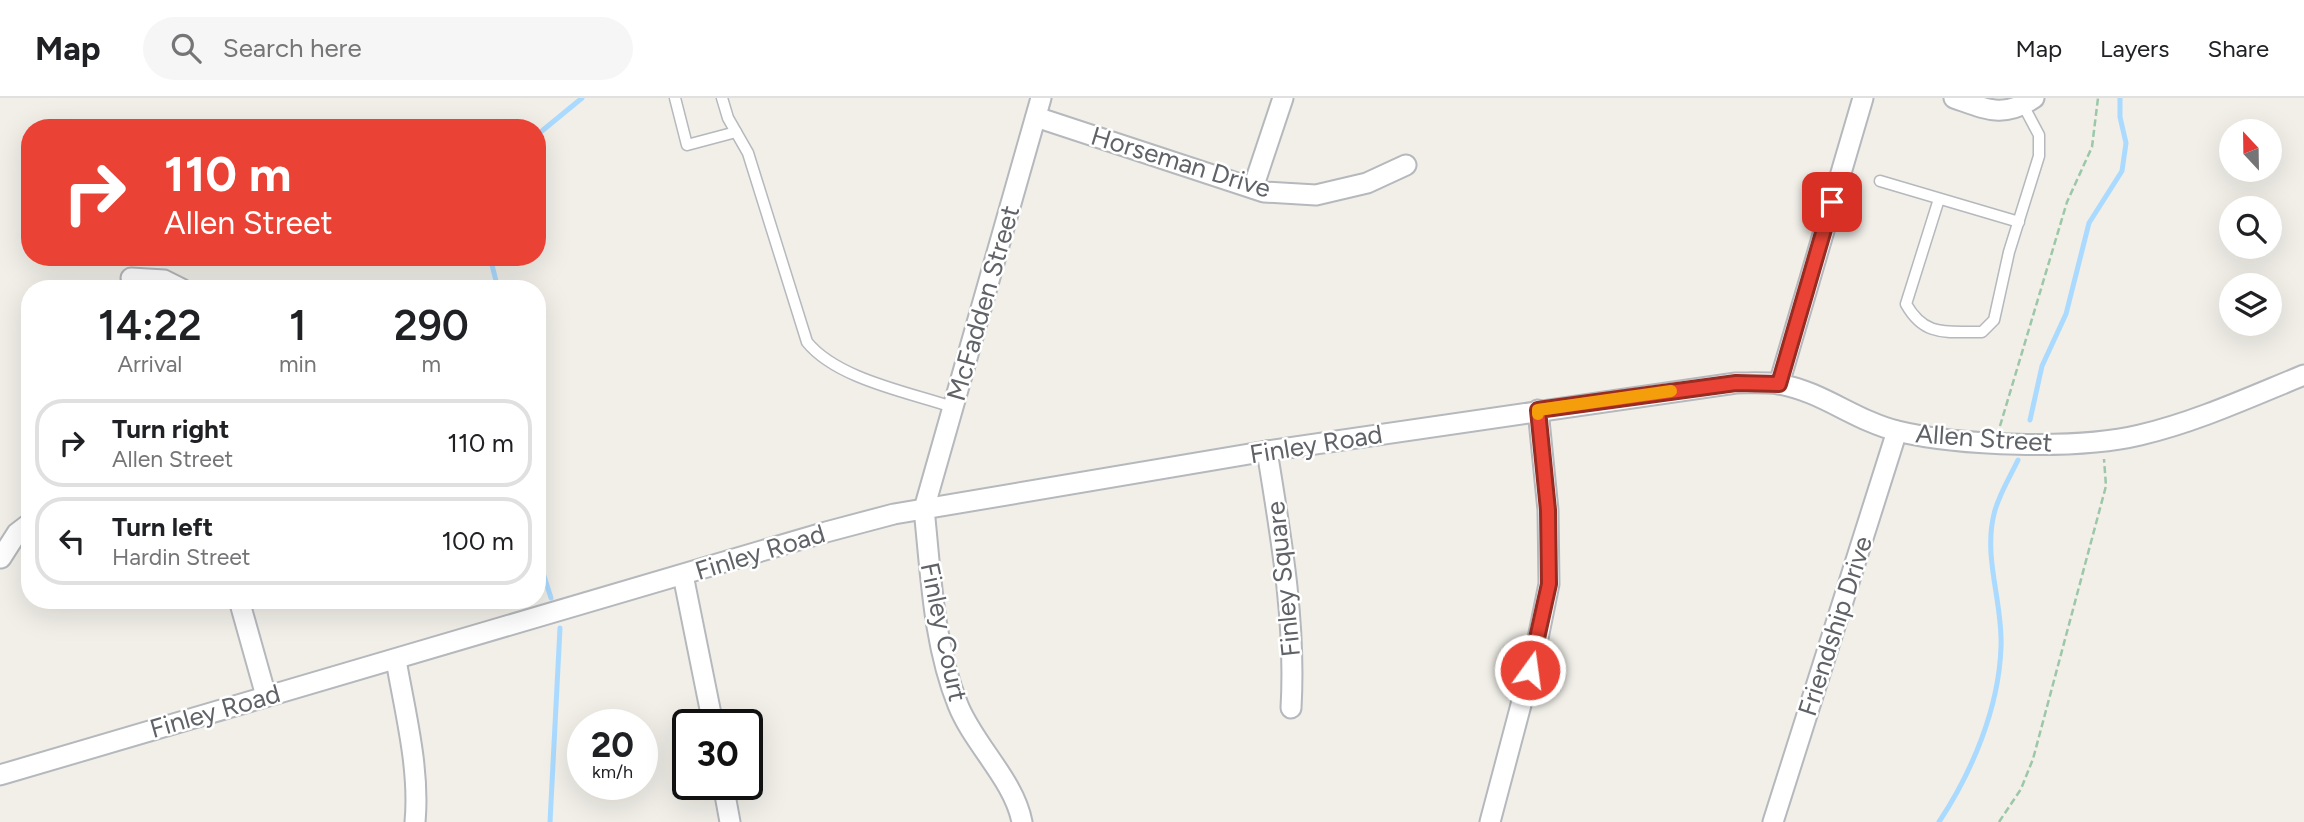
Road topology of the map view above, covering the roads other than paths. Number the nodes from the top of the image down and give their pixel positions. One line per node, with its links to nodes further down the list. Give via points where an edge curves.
1 (675, 98): 9 (lane, via 687,145)
2 (722, 98): 9 (lane)
3 (1041, 98): 8 (street, McFadden Street)
4 (1283, 98): 12 (street)
5 (1863, 98): 18 (street)
6 (1954, 98): 7 (street, via 1993,111 2009,111)
7 (2029, 101): 14 (lane, via 2039,135 2039,156)
8 (1036, 117): 12 (street, Horseman Drive); 19 (street, McFadden Street)
9 (736, 132): 19 (lane, via 748,153 807,342 817,355 839,368)
10 (1406, 165): 12 (street, Horseman Drive, via 1367,183 1316,195)
11 (1881, 181): 13 (lane)
12 (1254, 188)
13 (1939, 199): 14 (lane); 14 (lane, via 1906,304 1916,322 1934,330 1982,332 1994,320)
14 (2019, 222)
15 (131, 278): 16 (street)
16 (164, 280)
17 (2304, 375): 21 (street, Allen Street, via 2169,427 2108,441 2010,443)
18 (1779, 384): 20 (street, Allen Street, via 1736,383); 21 (street, Allen Street)
19 (952, 407): 23 (street, McFadden Street)
20 (1538, 410): 22 (street, Finley Road); 37 (street, via 1548,510 1549,584)
21 (1897, 431): 38 (street, Friendship Drive)
22 (1267, 451): 23 (street, Finley Road); 30 (street, Finley Square, via 1288,584 1293,638)
23 (924, 509): 26 (street, Finley Road, via 837,529); 36 (street, Finley Court, via 936,615 957,703)
24 (21, 530): 25 (street)
25 (1, 558)
26 (683, 575): 28 (street, Finley Road); 31 (street)
27 (242, 609): 29 (street)
28 (397, 660): 29 (street, Finley Road); 34 (street, via 417,803)
29 (266, 696): 32 (street, Finley Road)
30 (1291, 708)
31 (710, 709)
32 (0, 775)
33 (726, 800): 35 (street)
34 (415, 822)
35 (730, 822)
36 (1023, 822)
37 (1490, 822)
38 (1773, 822)

